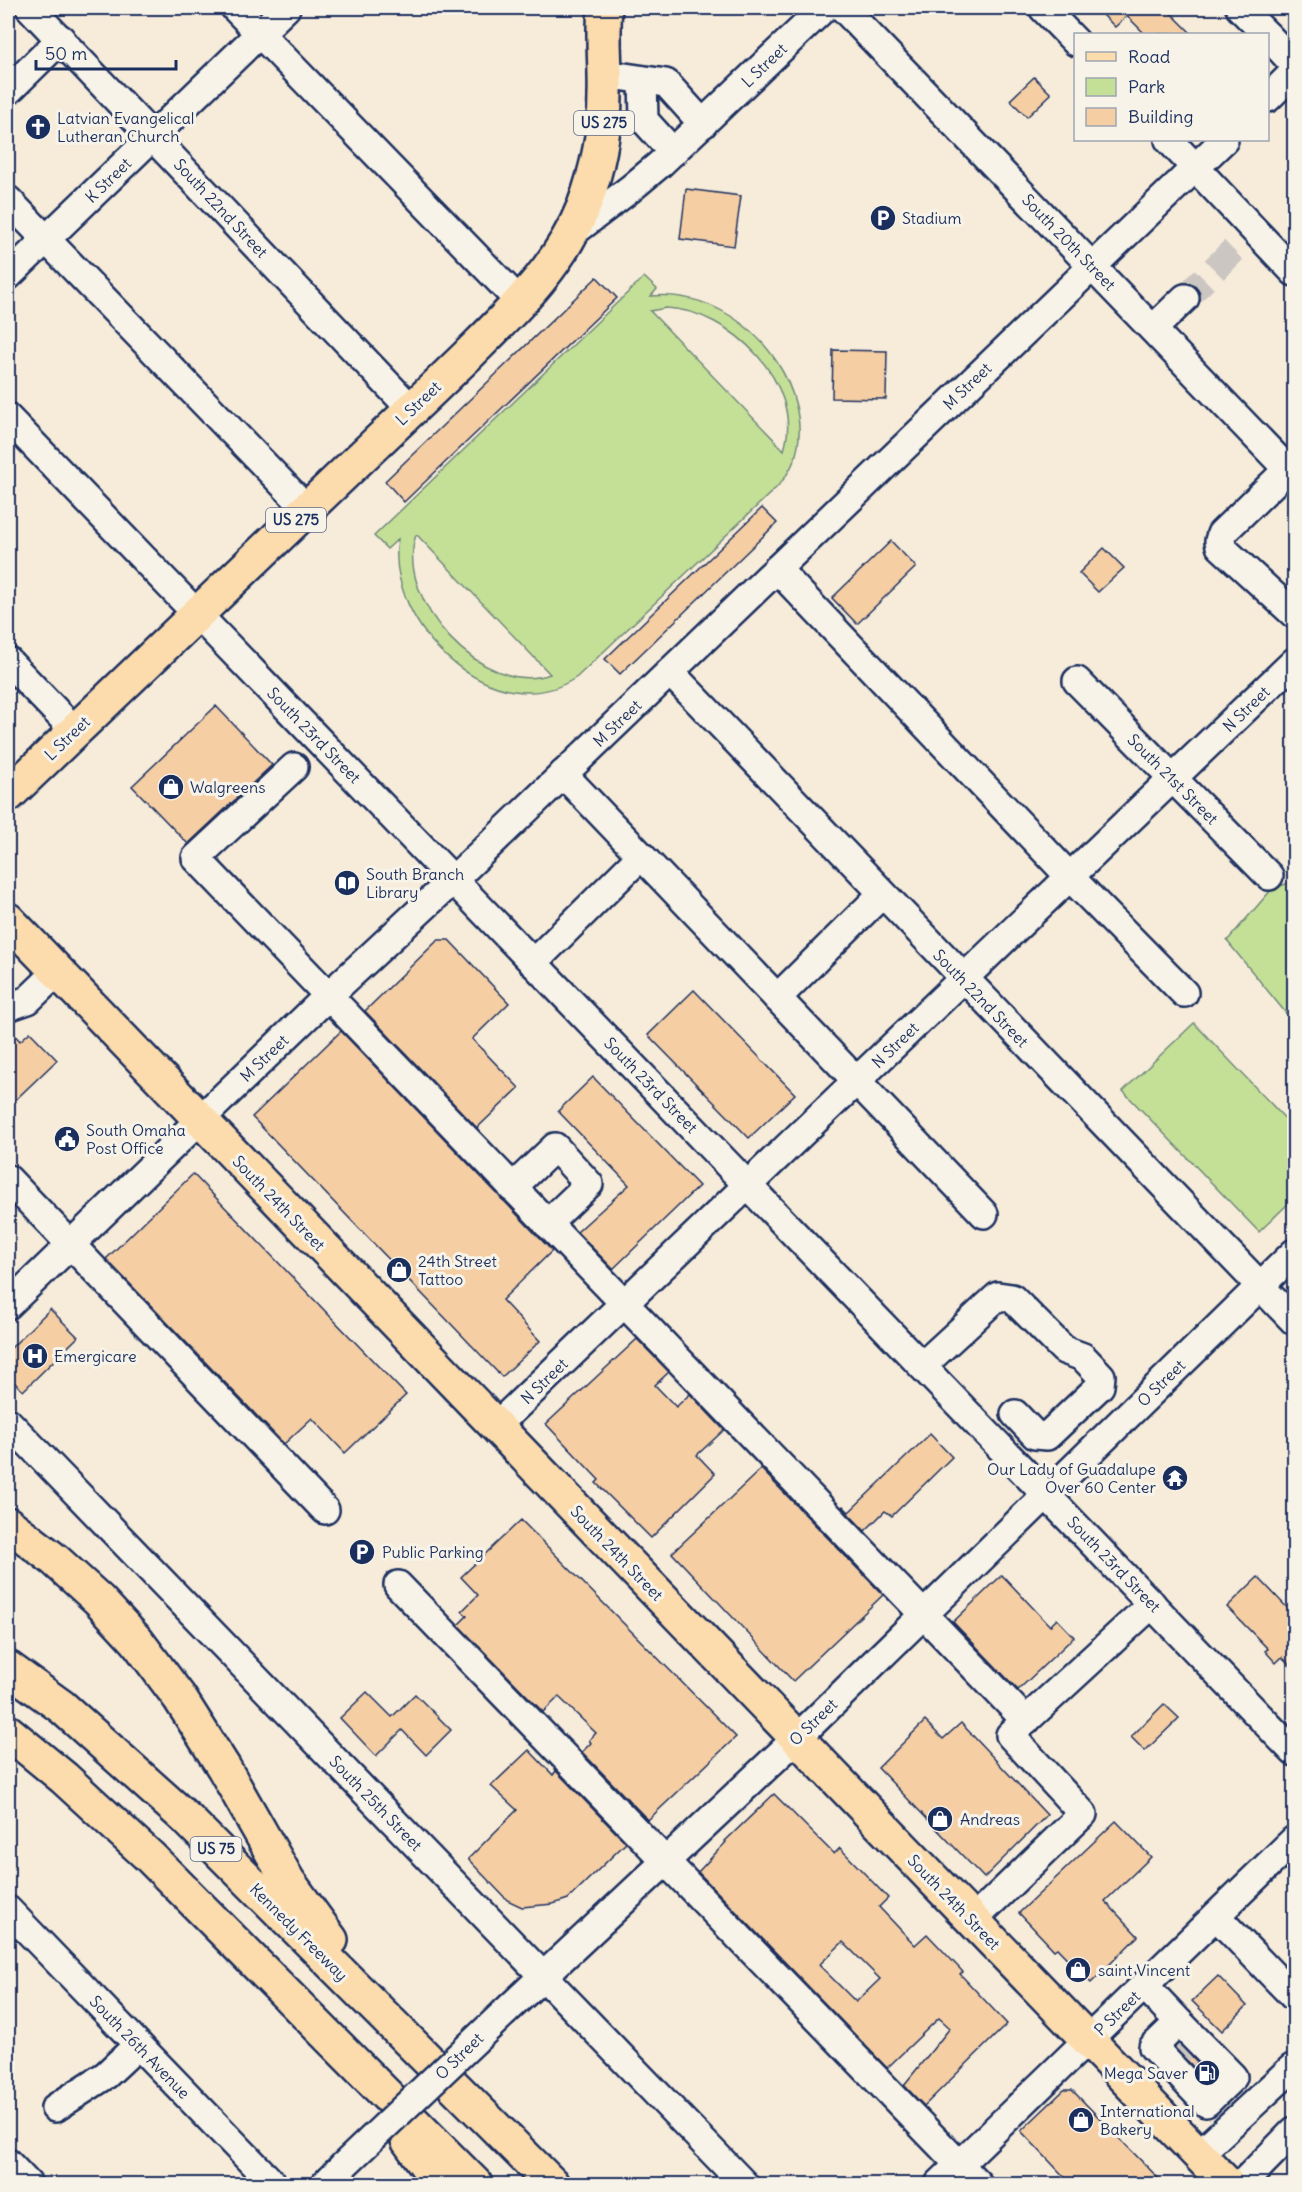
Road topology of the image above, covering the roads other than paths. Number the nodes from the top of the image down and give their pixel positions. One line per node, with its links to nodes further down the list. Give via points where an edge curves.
1 (30, 8): 12 (street, South 22nd Street)
2 (235, 8): 9 (street)
3 (286, 8): 9 (street, K Street)
4 (605, 8): 16 (main road, US 275)
5 (824, 8): 21 (street, L Street)
6 (843, 8): 31 (street, South 20th Street)
7 (1043, 8): 13 (street)
8 (1240, 8): 10 (street)
9 (260, 33): 23 (street, K Street); 35 (street)
10 (1265, 33)
11 (1269, 37): 14 (street)
12 (60, 39): 18 (street); 23 (street, South 22nd Street)
13 (1074, 40)
14 (1294, 64)
15 (1294, 72): 19 (street)
16 (605, 74): 17 (street); 29 (main road, US 275, via 604,126 598,157 584,206)
17 (643, 80): 20 (street, via 666,83); 22 (street, via 645,120)
18 (8, 91)
19 (1269, 97)
20 (684, 103): 21 (street); 22 (street)
21 (703, 124): 26 (street, L Street)
22 (655, 132): 26 (street)
23 (154, 136): 30 (street, K Street); 37 (street, South 22nd Street)
24 (1170, 141): 27 (street)
25 (1223, 141): 27 (street, M Street)
26 (673, 152): 29 (street, L Street)
27 (1196, 167): 31 (street, M Street); 32 (street, via 1247,237)
28 (8, 200): 30 (street)
29 (571, 234): 35 (main road, L Street / US 275)
30 (46, 240): 33 (street, K Street); 40 (street)
31 (1092, 266): 36 (street, South 20th Street); 41 (street, M Street)
32 (1294, 272)
33 (8, 276)
34 (1185, 298): 36 (street)
35 (521, 303): 37 (main road, L Street / US 275)
36 (1153, 329): 39 (street, South 20th Street)
37 (412, 410): 40 (main road, L Street / US 275)
38 (8, 418): 42 (street, South 23rd Street)
39 (1291, 472): 43 (street, via 1221,534 1219,541 1237,563)
40 (307, 509): 42 (main road, L Street / US 275)
41 (777, 569): 46 (street, M Street); 55 (street)
42 (197, 614): 48 (main road, L Street / US 275); 56 (street, South 23rd Street)
43 (1294, 614)
44 (8, 661): 48 (street)
45 (1294, 662): 51 (street, N Street)
46 (670, 672): 50 (street, M Street); 57 (street, South 22nd Street)
47 (1077, 681): 51 (street, South 21st Street)
48 (75, 731): 52 (main road, L Street / US 275)
49 (294, 767): 63 (street, via 196,858)
50 (563, 774): 53 (street); 56 (street, M Street)
51 (1173, 779): 54 (street, South 21st Street); 55 (street, N Street)
52 (8, 795)
53 (641, 856): 59 (street); 64 (street)
54 (1269, 876)
55 (1070, 877): 61 (street, N Street); 62 (street)
56 (453, 880): 59 (street, South 23rd Street); 63 (street, M Street)
57 (882, 894): 61 (street, South 22nd Street); 64 (street)
58 (9, 925): 60 (main road, South 24th Street)
59 (533, 963): 69 (street, South 23rd Street)
60 (57, 972): 65 (street, via 28,1000); 67 (main road, South 24th Street)
61 (963, 979): 66 (street, N Street); 75 (street, South 22nd Street)
62 (1184, 993)
63 (328, 996): 67 (street, M Street); 70 (street)
64 (777, 998): 66 (street)
65 (8, 1007)
66 (857, 1082): 69 (street, N Street); 71 (street)
67 (199, 1120): 73 (street, M Street); 84 (main road, South 24th Street)
68 (8, 1179): 73 (street)
69 (748, 1186): 76 (street, N Street); 79 (street, South 23rd Street)
70 (512, 1188): 72 (street); 72 (street, via 555,1147 589,1184)
71 (984, 1214)
72 (547, 1224): 76 (street)
73 (71, 1244): 77 (street, M Street); 88 (street)
74 (1294, 1253): 75 (street, O Street)
75 (1261, 1286): 78 (street, South 22nd Street); 83 (street, O Street)
76 (625, 1304): 84 (street, N Street); 92 (street)
77 (8, 1305)
78 (1294, 1321)
79 (922, 1366): 80 (street, via 998,1296 1012,1298 1064,1350 1083,1357 1101,1376 1100,1386); 87 (street, South 23rd Street)
80 (1091, 1395): 83 (street); 85 (street)
81 (1015, 1414): 85 (street, via 1035,1435 1047,1436)
82 (8, 1422): 105 (street, South 25th Street)
83 (1120, 1424): 86 (street, O Street)
84 (495, 1427): 96 (main road, South 24th Street)
85 (1056, 1428): 86 (street)
86 (1085, 1458): 87 (street, O Street)
87 (1047, 1495): 91 (street, South 23rd Street); 92 (street, O Street)
88 (325, 1510)
89 (8, 1524): 111 (main road, via 55,1560 137,1641 179,1697 224,1768 288,1881)
90 (399, 1585): 101 (street)
91 (1152, 1604): 94 (street); 98 (street, South 23rd Street)
92 (923, 1615): 94 (street); 96 (street, O Street)
93 (8, 1668): 111 (main road, Kennedy Freeway / US 75, via 62,1707 188,1820)
94 (1026, 1720): 104 (street, via 1010,1736 1083,1814)
95 (8, 1732): 99 (main road)
96 (796, 1739): 101 (street, O Street); 104 (main road, South 24th Street)
97 (8, 1744): 99 (main road)
98 (1294, 1752)
99 (64, 1778): 108 (main road, via 150,1857)
100 (1294, 1840): 103 (street, P Street)
101 (665, 1861): 105 (street, O Street); 118 (street)
102 (8, 1910): 110 (street, South 26th Avenue)
103 (1216, 1916): 106 (street, P Street); 107 (street)
104 (972, 1921): 109 (main road, South 24th Street)
105 (544, 1977): 121 (street, O Street, bridge); 125 (street, South 25th Street)
106 (1145, 1986): 109 (street, P Street); 113 (street, via 1192,2058)
107 (1294, 1997)
108 (322, 2030): 122 (main road); 123 (main road)
109 (1088, 2041): 113 (main road, South 24th Street); 118 (street, P Street)
110 (138, 2045): 114 (street, via 106,2075); 120 (street, South 26th Avenue)
111 (412, 2045): 124 (main road, Kennedy Freeway / US 75)
112 (1294, 2070): 116 (street)
113 (1149, 2103): 116 (main road, South 24th Street)
114 (55, 2108)
115 (1294, 2131): 129 (street)
116 (1198, 2155): 128 (main road, South 24th Street)
117 (8, 2163): 119 (street)
118 (959, 2165): 126 (street, P Street); 127 (street)
119 (28, 2184)
120 (273, 2184)
121 (325, 2184)
122 (440, 2184)
123 (475, 2184)
124 (552, 2184)
125 (744, 2184)
126 (939, 2184)
127 (978, 2184)
128 (1227, 2184)
129 (1242, 2184)

